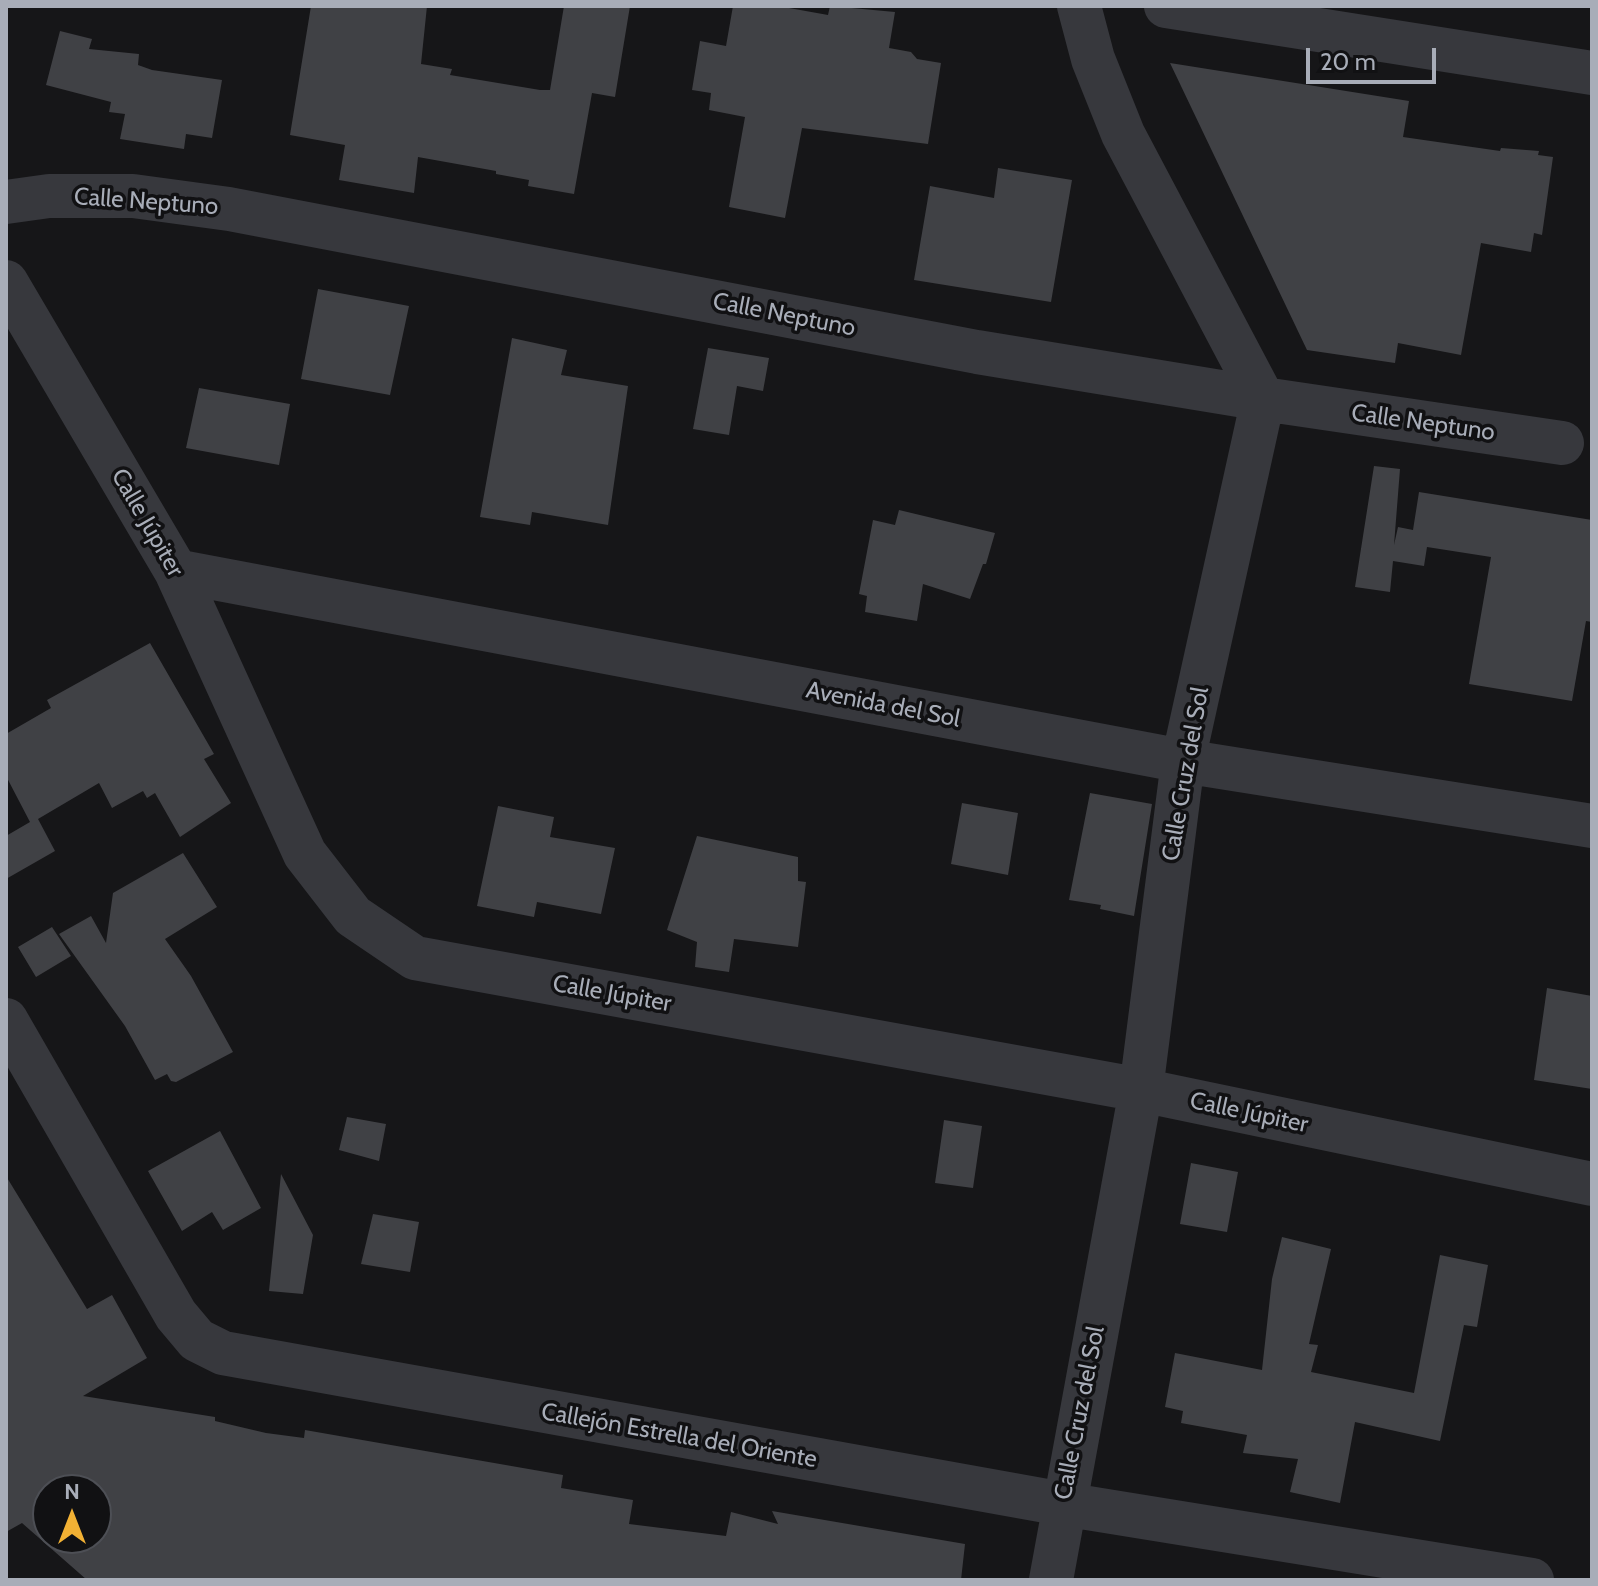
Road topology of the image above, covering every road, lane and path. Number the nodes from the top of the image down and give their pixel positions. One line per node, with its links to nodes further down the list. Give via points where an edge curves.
1 (1079, 6): 6 (street, via 1123,134)
2 (1166, 6): 3 (street)
3 (1592, 73)
4 (6, 202): 6 (street, Calle Neptuno, via 133,196 229,209 977,352)
5 (6, 282): 8 (street, Calle Júpiter)
6 (1263, 399): 7 (street, Calle Neptuno); 9 (street, Calle Cruz del Sol)
7 (1562, 443)
8 (176, 571): 9 (street, Avenida del Sol); 12 (street, Calle Júpiter, via 305,854 353,916 415,958)
9 (1183, 761): 10 (street, Avenida del Sol); 12 (street, Calle Cruz del Sol)
10 (1592, 826)
11 (6, 1020): 14 (street, Callejón Estrella del Oriente, via 176,1315 197,1340 223,1353)
12 (1141, 1090): 13 (street, Calle Júpiter); 14 (street, Calle Cruz del Sol)
13 (1592, 1184)
14 (1063, 1504): 15 (street, Calle Cruz del Sol); 16 (street, Callejón Estrella del Oriente)
15 (1051, 1580)
16 (1532, 1580)

